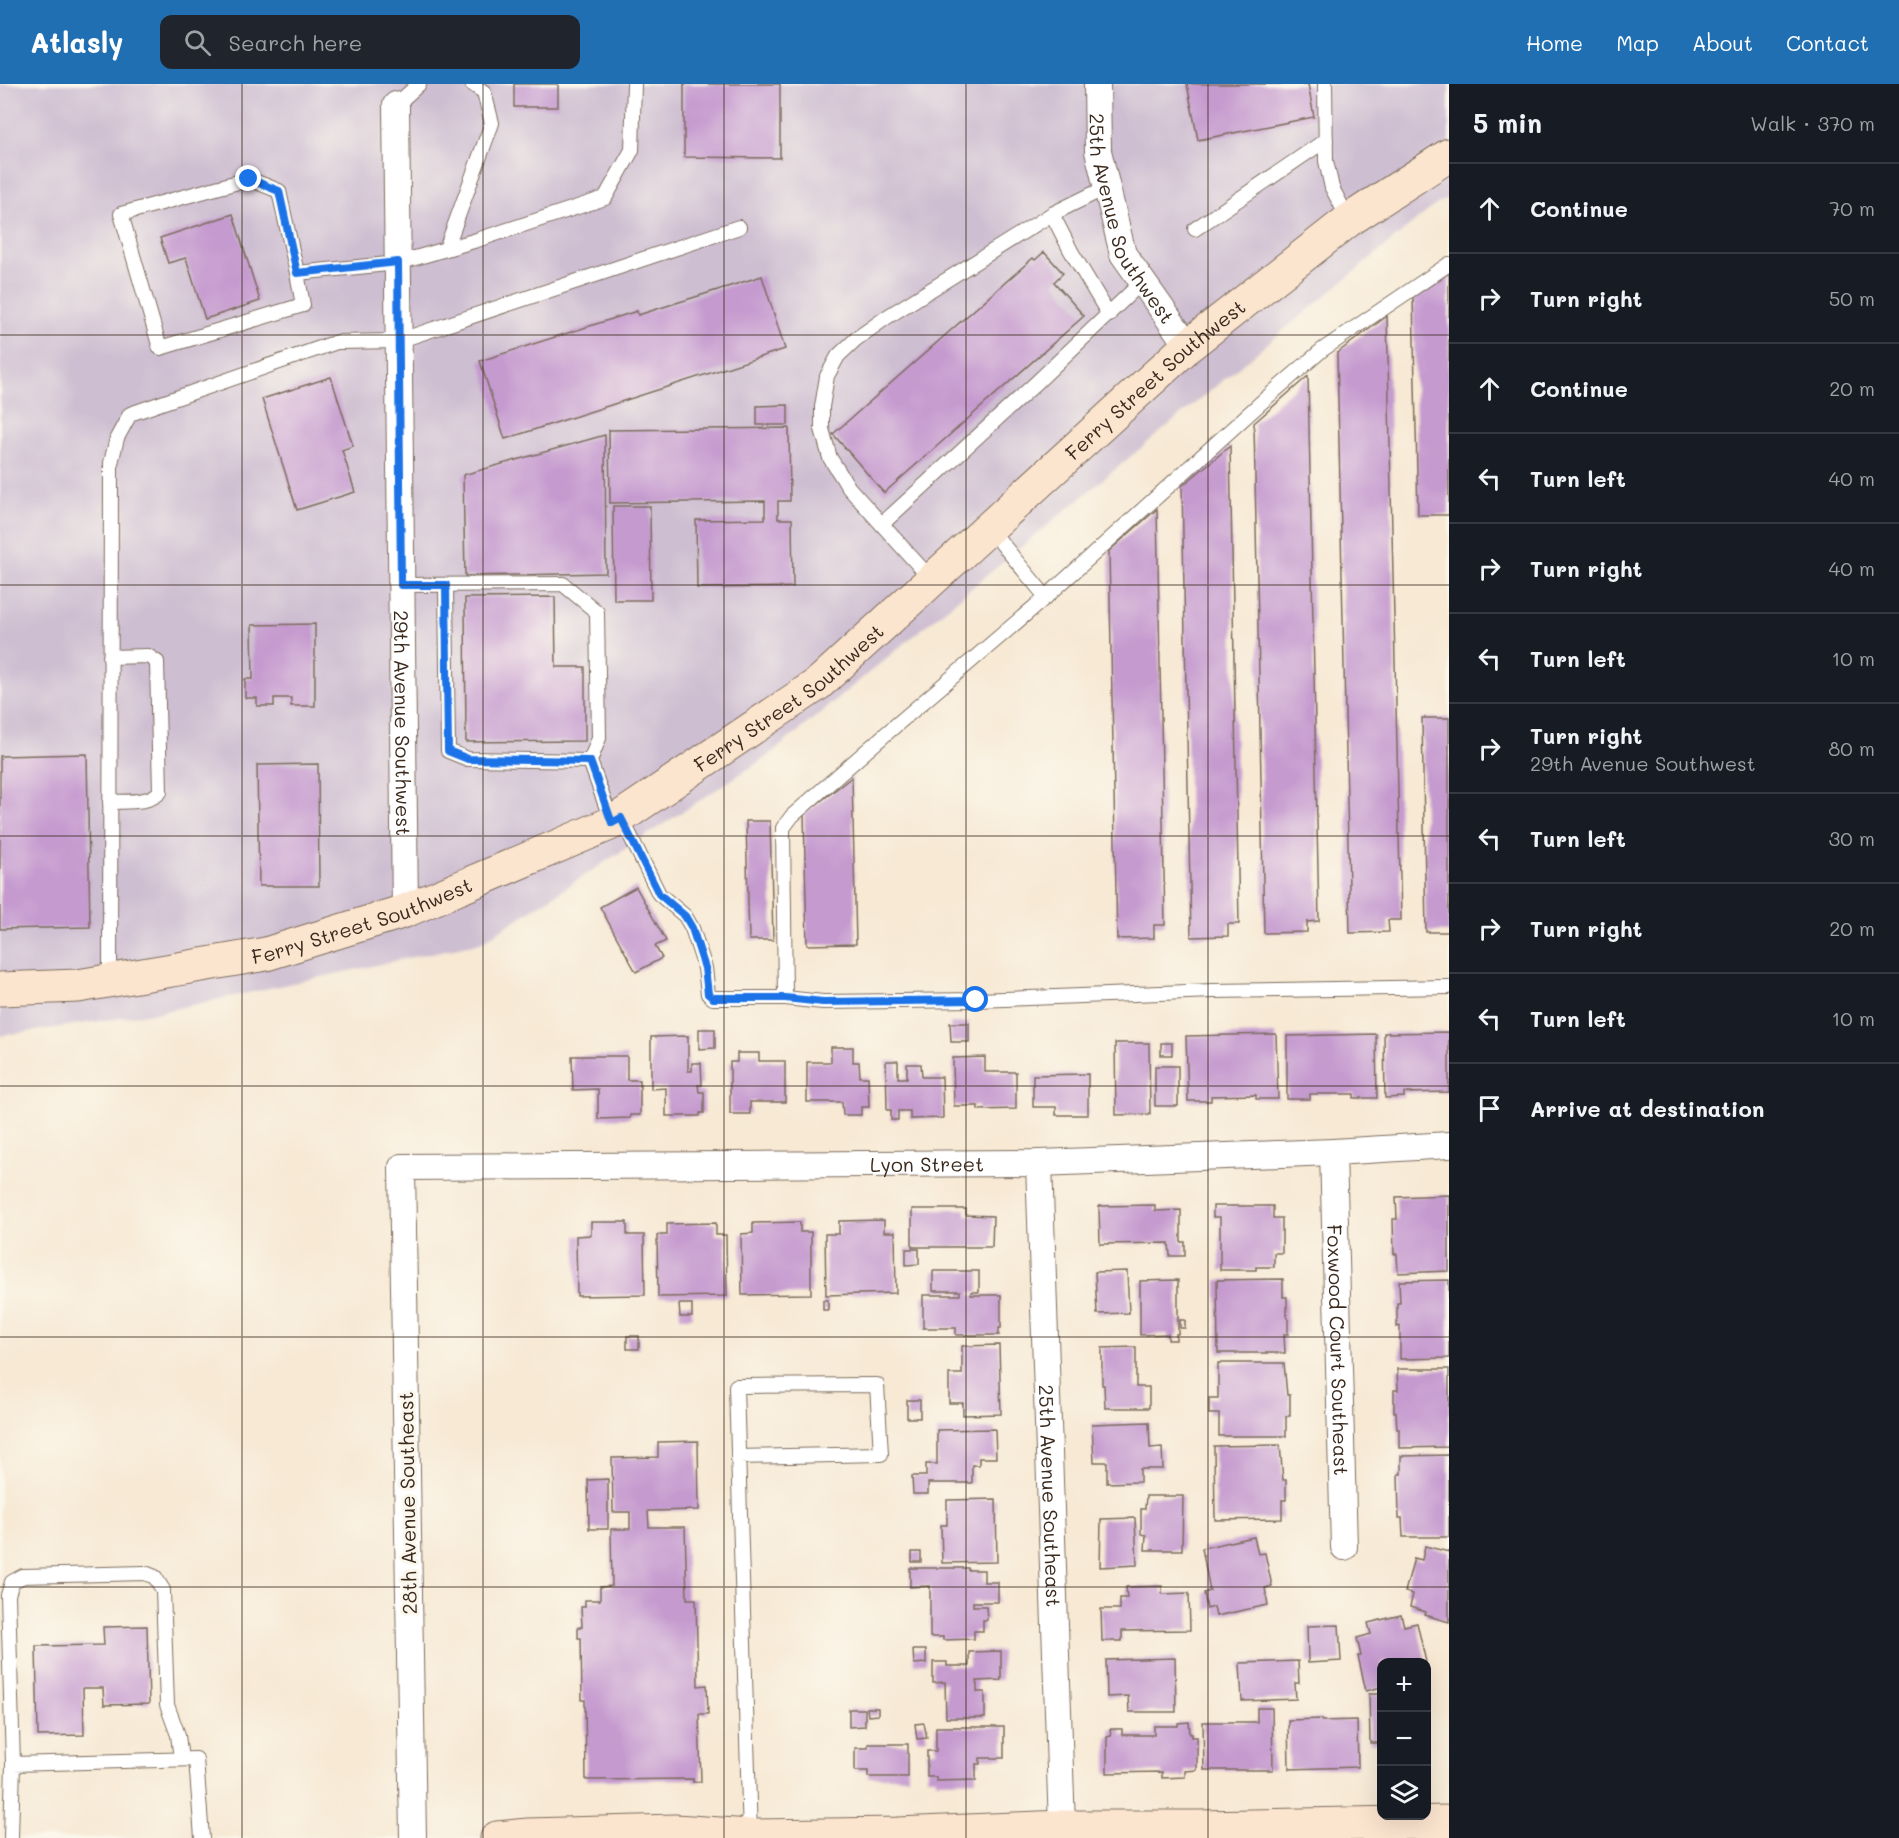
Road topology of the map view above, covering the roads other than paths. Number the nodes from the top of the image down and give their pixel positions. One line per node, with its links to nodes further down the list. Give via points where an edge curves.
1 (419, 84): 6 (lane)
2 (471, 84): 14 (lane, via 484,92 492,123)
3 (634, 84): 14 (lane, via 632,150 604,198)
4 (1097, 84): 9 (street, 25th Avenue Southwest, via 1098,151)
5 (1325, 84): 7 (lane)
6 (396, 105): 15 (street, 29th Avenue Southwest)
7 (1326, 140): 11 (lane, via 1332,188); 13 (lane)
8 (1449, 155): 11 (street, Ferry Street Southwest)
9 (1107, 187): 10 (lane); 18 (street, 25th Avenue Southwest, via 1123,254)
10 (1052, 214): 19 (lane); 22 (lane, via 856,339 838,356 826,376 822,429 830,458 849,488)
11 (1348, 220): 21 (street, Ferry Street Southwest)
12 (739, 227): 20 (lane)
13 (1195, 229)
14 (446, 249): 15 (lane)
15 (398, 262): 17 (lane); 20 (street, 29th Avenue Southwest)
16 (1449, 264): 27 (lane, via 1322,350)
17 (297, 273): 17 (lane, via 279,191 249,179 122,214 160,348 303,305)
18 (1143, 281): 19 (lane); 21 (street, 25th Avenue Southwest)
19 (1109, 315): 22 (lane)
20 (399, 341): 25 (street, 29th Avenue Southwest); 28 (lane, via 338,342 130,414 117,438 111,463)
21 (1188, 346): 23 (street, Ferry Street Southwest)
22 (882, 524): 24 (lane)
23 (989, 528): 24 (street, Ferry Street Southwest); 27 (lane)
24 (932, 580): 31 (street, Ferry Street Southwest, via 818,684)
25 (401, 585): 26 (lane); 32 (street, 29th Avenue Southwest)
26 (446, 585): 29 (lane, via 448,751 468,759); 29 (lane, via 562,584 597,612 599,738)
27 (1046, 597): 36 (lane, via 879,739 783,828)
28 (110, 657): 30 (lane); 30 (lane, via 148,656 157,662 160,792 148,799)
29 (590, 761): 31 (lane)
30 (110, 802): 33 (lane)
31 (616, 820): 32 (street, Ferry Street Southwest); 36 (lane, via 659,894 685,916 692,928 705,968 708,994 724,999)
32 (405, 911): 33 (street, Ferry Street Southwest, via 266,954)
33 (110, 981): 35 (street, Ferry Street Southwest)
34 (1449, 987): 36 (lane, via 976,1000 823,1002)
35 (0, 988)
36 (785, 998)
37 (1449, 1145): 38 (street, Lyon Street)
38 (1332, 1152): 39 (street, Lyon Street); 42 (street, Foxwood Court Southeast)
39 (1040, 1163): 40 (street, Lyon Street); 46 (street, 25th Avenue Southeast)
40 (402, 1167): 53 (street, 28th Avenue Southeast)
41 (738, 1457): 41 (lane, via 736,1386 877,1385 881,1454); 49 (lane)
42 (1344, 1547)
43 (181, 1760): 44 (lane); 44 (lane, via 178,1735 167,1705 163,1590 155,1577 145,1573 23,1576 12,1582 8,1595); 52 (lane, via 196,1759)
44 (13, 1764): 51 (lane)
45 (1449, 1822): 47 (street)
46 (1062, 1827): 47 (street); 50 (street)
47 (1198, 1832)
48 (604, 1836): 49 (street, via 675,1831); 54 (street, via 528,1834)
49 (750, 1836): 50 (street)
50 (898, 1836)
51 (11, 1838)
52 (202, 1838)
53 (413, 1838)
54 (497, 1838)

